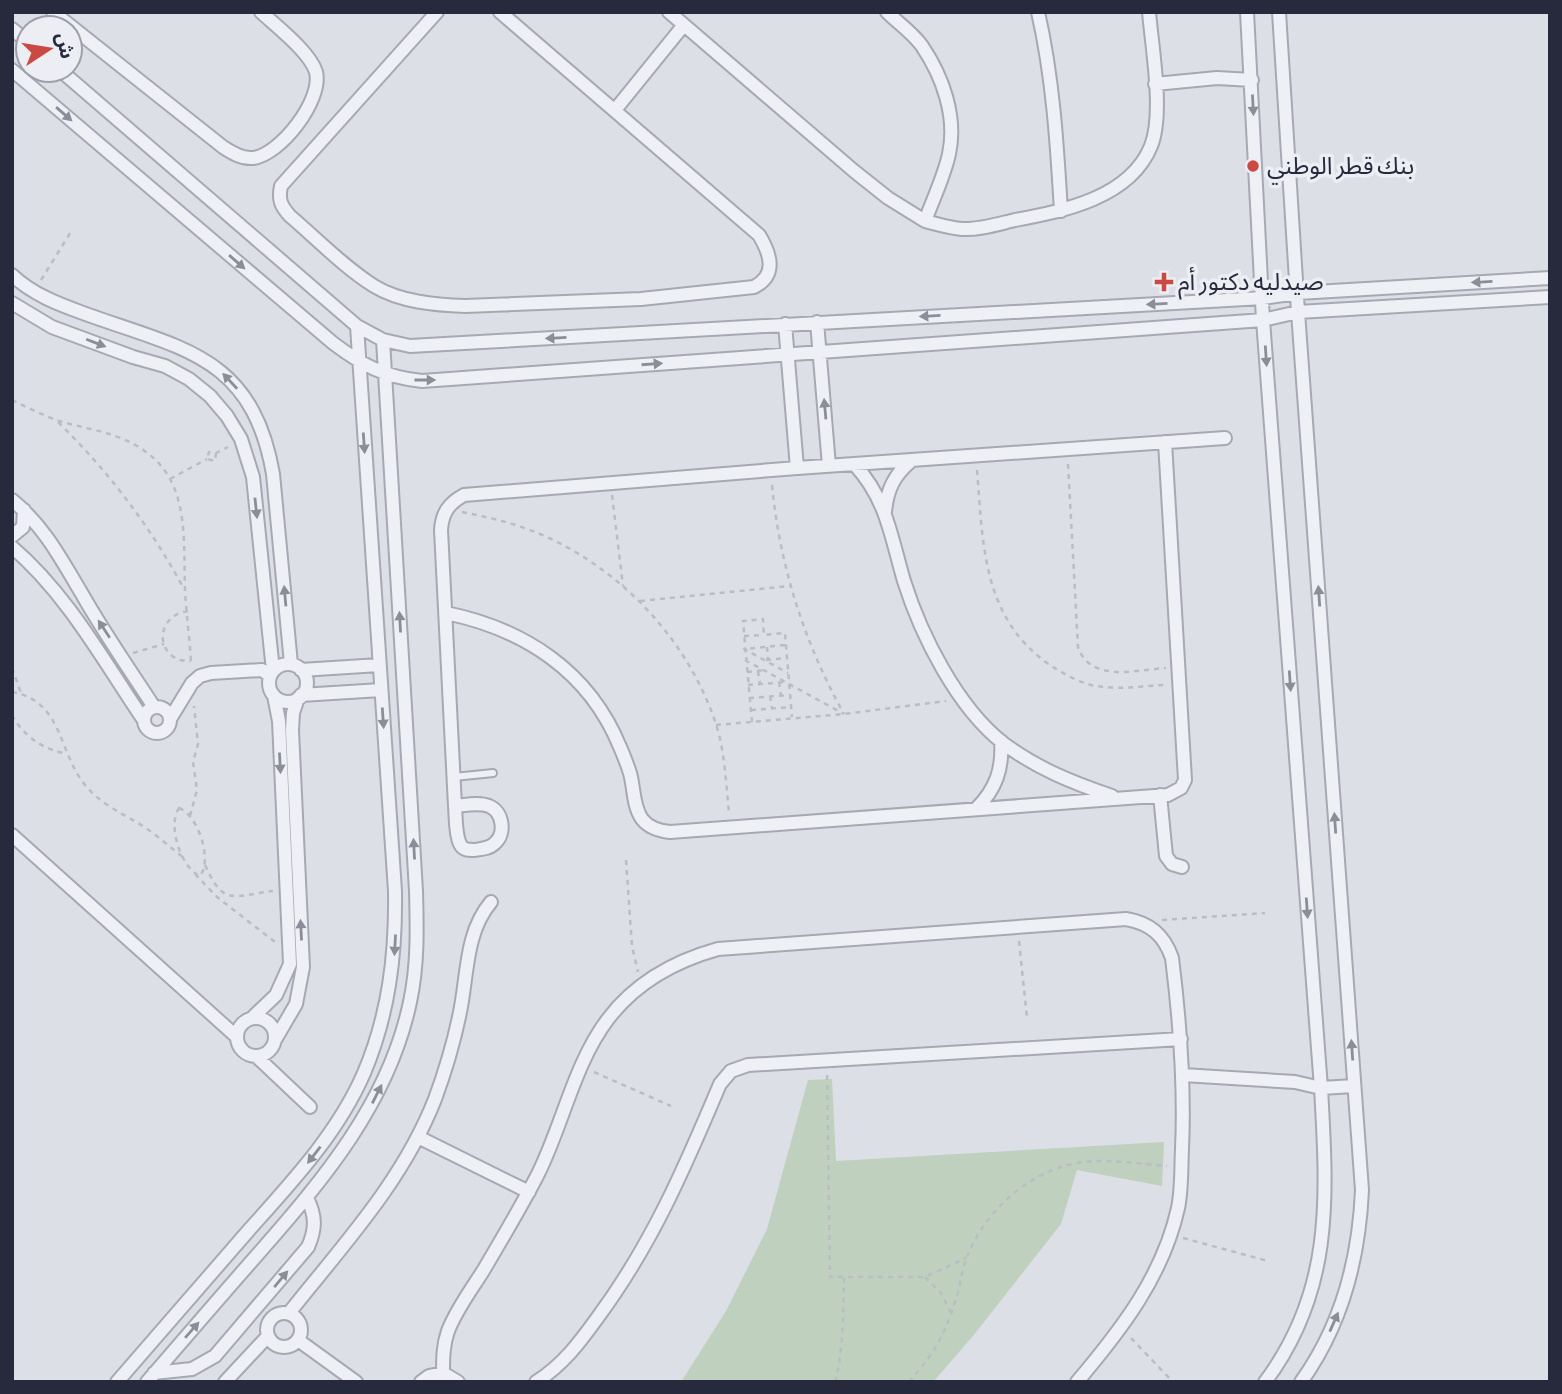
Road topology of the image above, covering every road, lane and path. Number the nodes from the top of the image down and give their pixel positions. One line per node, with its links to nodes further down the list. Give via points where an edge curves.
1 (53, 12): 2 (street, via 223,147 254,158 275,148 298,122 312,102 316,85 311,64)
2 (261, 12)
3 (437, 12): 16 (street, via 281,187 281,207 375,287 439,305 478,306 641,299 761,283 769,274 771,261 759,235)
4 (500, 12): 16 (street)
5 (669, 12): 11 (street)
6 (887, 12): 18 (street, via 921,45 947,99 950,152)
7 (1038, 12): 17 (street, via 1055,106)
8 (1149, 12): 15 (street)
9 (1247, 12): 13 (street)
10 (1279, 12): 23 (street)
11 (683, 26): 16 (street); 18 (street, via 888,198)
12 (12, 70): 39 (street, one-way to 39)
13 (1252, 80): 15 (street); 25 (street, one-way to 25)
14 (76, 84): 32 (street)
15 (1155, 84): 17 (street, via 1156,121 1144,161 1096,199)
16 (615, 110)
17 (1061, 211): 18 (street, via 963,229)
18 (925, 220)
19 (72, 230): 22 (path)
20 (12, 275): 22 (street)
21 (1550, 278): 23 (street, one-way to 23)
22 (34, 292): 27 (street)
23 (1298, 293): 25 (street); 28 (street)
24 (1550, 297): 28 (street)
25 (1264, 299): 29 (street); 30 (street, one-way to 30)
26 (12, 303): 33 (street)
27 (61, 306): 33 (street); 34 (street)
28 (1298, 312): 29 (street); 165 (street, one-way to 28)
29 (1263, 320): 36 (street); 166 (street, one-way to 166)
30 (817, 322): 31 (street); 36 (street)
31 (785, 324): 35 (street, one-way to 35, via 410,346); 37 (street)
32 (357, 326): 35 (street); 39 (street)
33 (52, 327): 38 (street, one-way to 38)
34 (139, 334): 38 (street); 53 (street, one-way to 34, via 257,418 222,372 172,342)
35 (383, 340): 40 (street)
36 (820, 352): 37 (street); 50 (street, one-way to 36)
37 (788, 355): 40 (street, one-way to 37, via 422,381); 51 (street)
38 (133, 357): 54 (street, via 165,366 210,396 240,439)
39 (359, 363): 40 (street); 86 (street, one-way to 86)
40 (385, 374): 147 (street, one-way to 40)
41 (12, 400): 42 (path)
42 (55, 419): 55 (path, via 124,439 152,457); 66 (path, via 128,500)
43 (1225, 438): 44 (street)
44 (1165, 442): 45 (street); 89 (street)
45 (1068, 450): 46 (street); 89 (path, via 1082,656 1087,664 1105,671)
46 (975, 457): 48 (street); 102 (path, via 986,565 1003,615 1018,636 1036,654 1080,682 1106,688)
47 (207, 459): 55 (path)
48 (911, 461): 49 (street); 59 (street, via 894,478)
49 (855, 465): 50 (street); 59 (street)
50 (829, 466): 51 (street)
51 (797, 468): 52 (street)
52 (771, 470): 56 (street); 65 (path)
53 (273, 474): 54 (street); 62 (street)
54 (253, 477): 63 (street, one-way to 63)
55 (170, 479): 66 (path, via 186,533)
56 (611, 484): 58 (street, via 464,495); 64 (path)
57 (15, 503): 60 (street, via 23,527); 67 (street, via 57,549)
58 (446, 508): 64 (path, via 548,537); 71 (street, via 441,530)
59 (885, 513): 113 (street, via 918,619)
60 (12, 536)
61 (12, 547): 69 (street)
62 (281, 561): 63 (street); 72 (street, one-way to 62)
63 (261, 563): 73 (street)
64 (623, 586): 68 (path)
65 (790, 586): 68 (path); 119 (path, via 813,652)
66 (185, 592): 70 (path)
67 (82, 595): 69 (street); 80 (street, one-way to 67)
68 (639, 601): 126 (path, via 678,648)
69 (65, 604): 97 (street)
70 (188, 611): 76 (path, via 167,621); 85 (path)
71 (446, 613): 131 (street); 137 (street, via 510,632 572,675 607,720 629,772 637,810 650,826 670,832)
72 (287, 625): 73 (street); 87 (street)
73 (268, 627): 96 (street)
74 (764, 635): 75 (path); 75 (path, via 763,620 743,621); 77 (path, via 785,633)
75 (744, 636): 79 (path)
76 (164, 644): 80 (path); 85 (path, via 174,658)
77 (786, 645): 78 (path); 81 (path)
78 (767, 647): 79 (path); 84 (path)
79 (744, 649): 83 (path); 84 (path)
80 (121, 656): 91 (street)
81 (787, 658): 82 (path); 95 (path)
82 (777, 659): 84 (path); 88 (path)
83 (745, 660): 92 (path); 94 (path)
84 (767, 660): 88 (path)
85 (191, 661): 98 (path)
86 (379, 665): 87 (street); 104 (street)
87 (296, 667): 96 (street, via 281,665); 111 (street, via 306,685)
88 (778, 667): 95 (path)
89 (1178, 667): 102 (street)
90 (12, 668): 106 (path)
91 (129, 668): 97 (street); 114 (street)
92 (765, 670): 93 (path); 100 (path)
93 (758, 671): 94 (path); 101 (path)
94 (747, 672): 103 (path)
95 (788, 673): 100 (path)
96 (271, 674): 98 (street, via 262,670 211,673); 109 (street, via 269,687)
97 (114, 677): 122 (street)
98 (192, 682): 123 (street); 136 (path, via 198,744 193,762 197,790)
99 (779, 682): 100 (path); 101 (path); 107 (path)
100 (787, 683): 108 (path); 119 (path)
101 (760, 684): 103 (path)
102 (1179, 684): 132 (street, via 1185,780 1175,793)
103 (748, 685): 112 (path)
104 (381, 690): 111 (street); 146 (street, one-way to 146)
105 (12, 692): 106 (path)
106 (21, 694): 129 (path, via 49,713)
107 (781, 695): 108 (path); 110 (path)
108 (790, 695): 115 (path)
109 (274, 696): 111 (street, via 289,702); 127 (street)
110 (770, 696): 112 (path); 117 (path)
111 (300, 697): 127 (street)
112 (749, 698): 118 (path)
113 (964, 699): 119 (path); 128 (street)
114 (154, 707): 122 (street); 123 (street, via 165,709)
115 (792, 707): 116 (path); 121 (path)
116 (782, 708): 117 (path); 124 (path)
117 (772, 709): 118 (path)
118 (751, 710): 125 (path)
119 (844, 714): 121 (path)
120 (12, 715): 129 (path, via 37,743)
121 (792, 718): 124 (path)
122 (143, 719): 123 (street, via 150,732 159,734 168,728)
123 (170, 719)
124 (783, 719): 125 (path)
125 (752, 722): 126 (path)
126 (716, 725): 137 (path)
127 (285, 730): 143 (street)
128 (1001, 741): 133 (street, via 1057,776); 135 (street, via 995,785)
129 (66, 754): 139 (path, via 95,796)
130 (493, 773): 131 (lane)
131 (454, 777): 134 (street)
132 (1160, 795): 133 (street); 142 (street, via 1166,856)
133 (1119, 798): 135 (street)
134 (456, 806): 134 (street, via 462,847 486,848 495,843 501,834 498,813 479,804)
135 (976, 809): 137 (street)
136 (190, 816): 139 (path, via 180,808 176,812); 141 (path, via 201,839)
137 (730, 827)
138 (12, 835): 158 (street)
139 (184, 858): 144 (path)
140 (626, 860): 155 (path, via 632,946)
141 (205, 864): 144 (path, via 200,876); 148 (path)
142 (1182, 867)
143 (292, 872): 145 (street); 154 (street, one-way to 143)
144 (195, 874): 149 (path)
145 (286, 889): 148 (path); 154 (street)
146 (395, 891): 147 (street); 187 (street, one-way to 187, via 390,986 374,1046 349,1102 316,1154)
147 (416, 891): 172 (street, one-way to 147, via 342,1153 395,1056 413,979)
148 (222, 893): 149 (path)
149 (217, 897): 154 (path)
150 (491, 902): 169 (street, via 472,933 456,1027)
151 (1265, 913): 152 (path)
152 (1138, 921): 153 (street); 160 (street, via 1160,934 1168,946)
153 (1017, 927): 155 (street, via 719,949 682,961); 157 (path)
154 (294, 961): 156 (street, via 276,995); 159 (street, via 296,1004)
155 (641, 986): 163 (street, via 608,1018)
156 (252, 1018): 158 (street, via 241,1025); 159 (street, via 272,1026)
157 (1027, 1018)
158 (237, 1037): 161 (street, via 245,1052)
159 (275, 1040): 161 (street, via 268,1051)
160 (1181, 1040): 162 (street); 164 (street)
161 (256, 1056): 168 (street)
162 (827, 1061): 176 (path, via 830,1277); 192 (street, via 748,1065 725,1077 678,1183 635,1262 573,1350)
163 (582, 1066): 167 (path); 171 (street)
164 (1184, 1075): 166 (street, via 1295,1082); 170 (street)
165 (1354, 1086): 166 (street); 198 (street, one-way to 165, via 1338,1314 1356,1254 1362,1190)
166 (1321, 1088): 197 (street, via 1326,1193 1321,1250 1295,1331)
167 (671, 1106)
168 (310, 1107)
169 (418, 1137): 171 (street); 179 (street, via 393,1181)
170 (1181, 1167): 173 (street); 174 (path, via 1097,1161 1053,1170 1001,1205)
171 (529, 1192): 185 (street, via 453,1320 444,1346)
172 (307, 1198): 178 (street, one-way to 172, via 313,1235 313,1210); 186 (street, one-way to 172)
173 (1170, 1234): 175 (path); 182 (street, via 1150,1282)
174 (966, 1258): 177 (path); 180 (path)
175 (1268, 1261)
176 (844, 1277): 177 (path); 193 (path, via 843,1332)
177 (925, 1277): 180 (path, via 941,1293)
178 (266, 1297): 179 (street); 181 (street)
179 (285, 1313): 183 (street, via 270,1320); 184 (street, via 301,1324)
180 (951, 1313): 194 (path, via 938,1346)
181 (248, 1317): 183 (street); 186 (street, via 205,1364)
182 (1121, 1329): 195 (street); 196 (path)
183 (268, 1334): 184 (street, via 279,1346); 188 (street)
184 (298, 1340): 189 (street)
185 (443, 1373): 190 (street); 191 (street)
186 (150, 1378)
187 (117, 1382)
188 (225, 1382)
189 (356, 1382)
190 (421, 1382)
191 (458, 1382)
192 (536, 1382)
193 (835, 1382)
194 (909, 1382)
195 (1077, 1382)
196 (1173, 1382)
197 (1265, 1382)
198 (1301, 1382)

